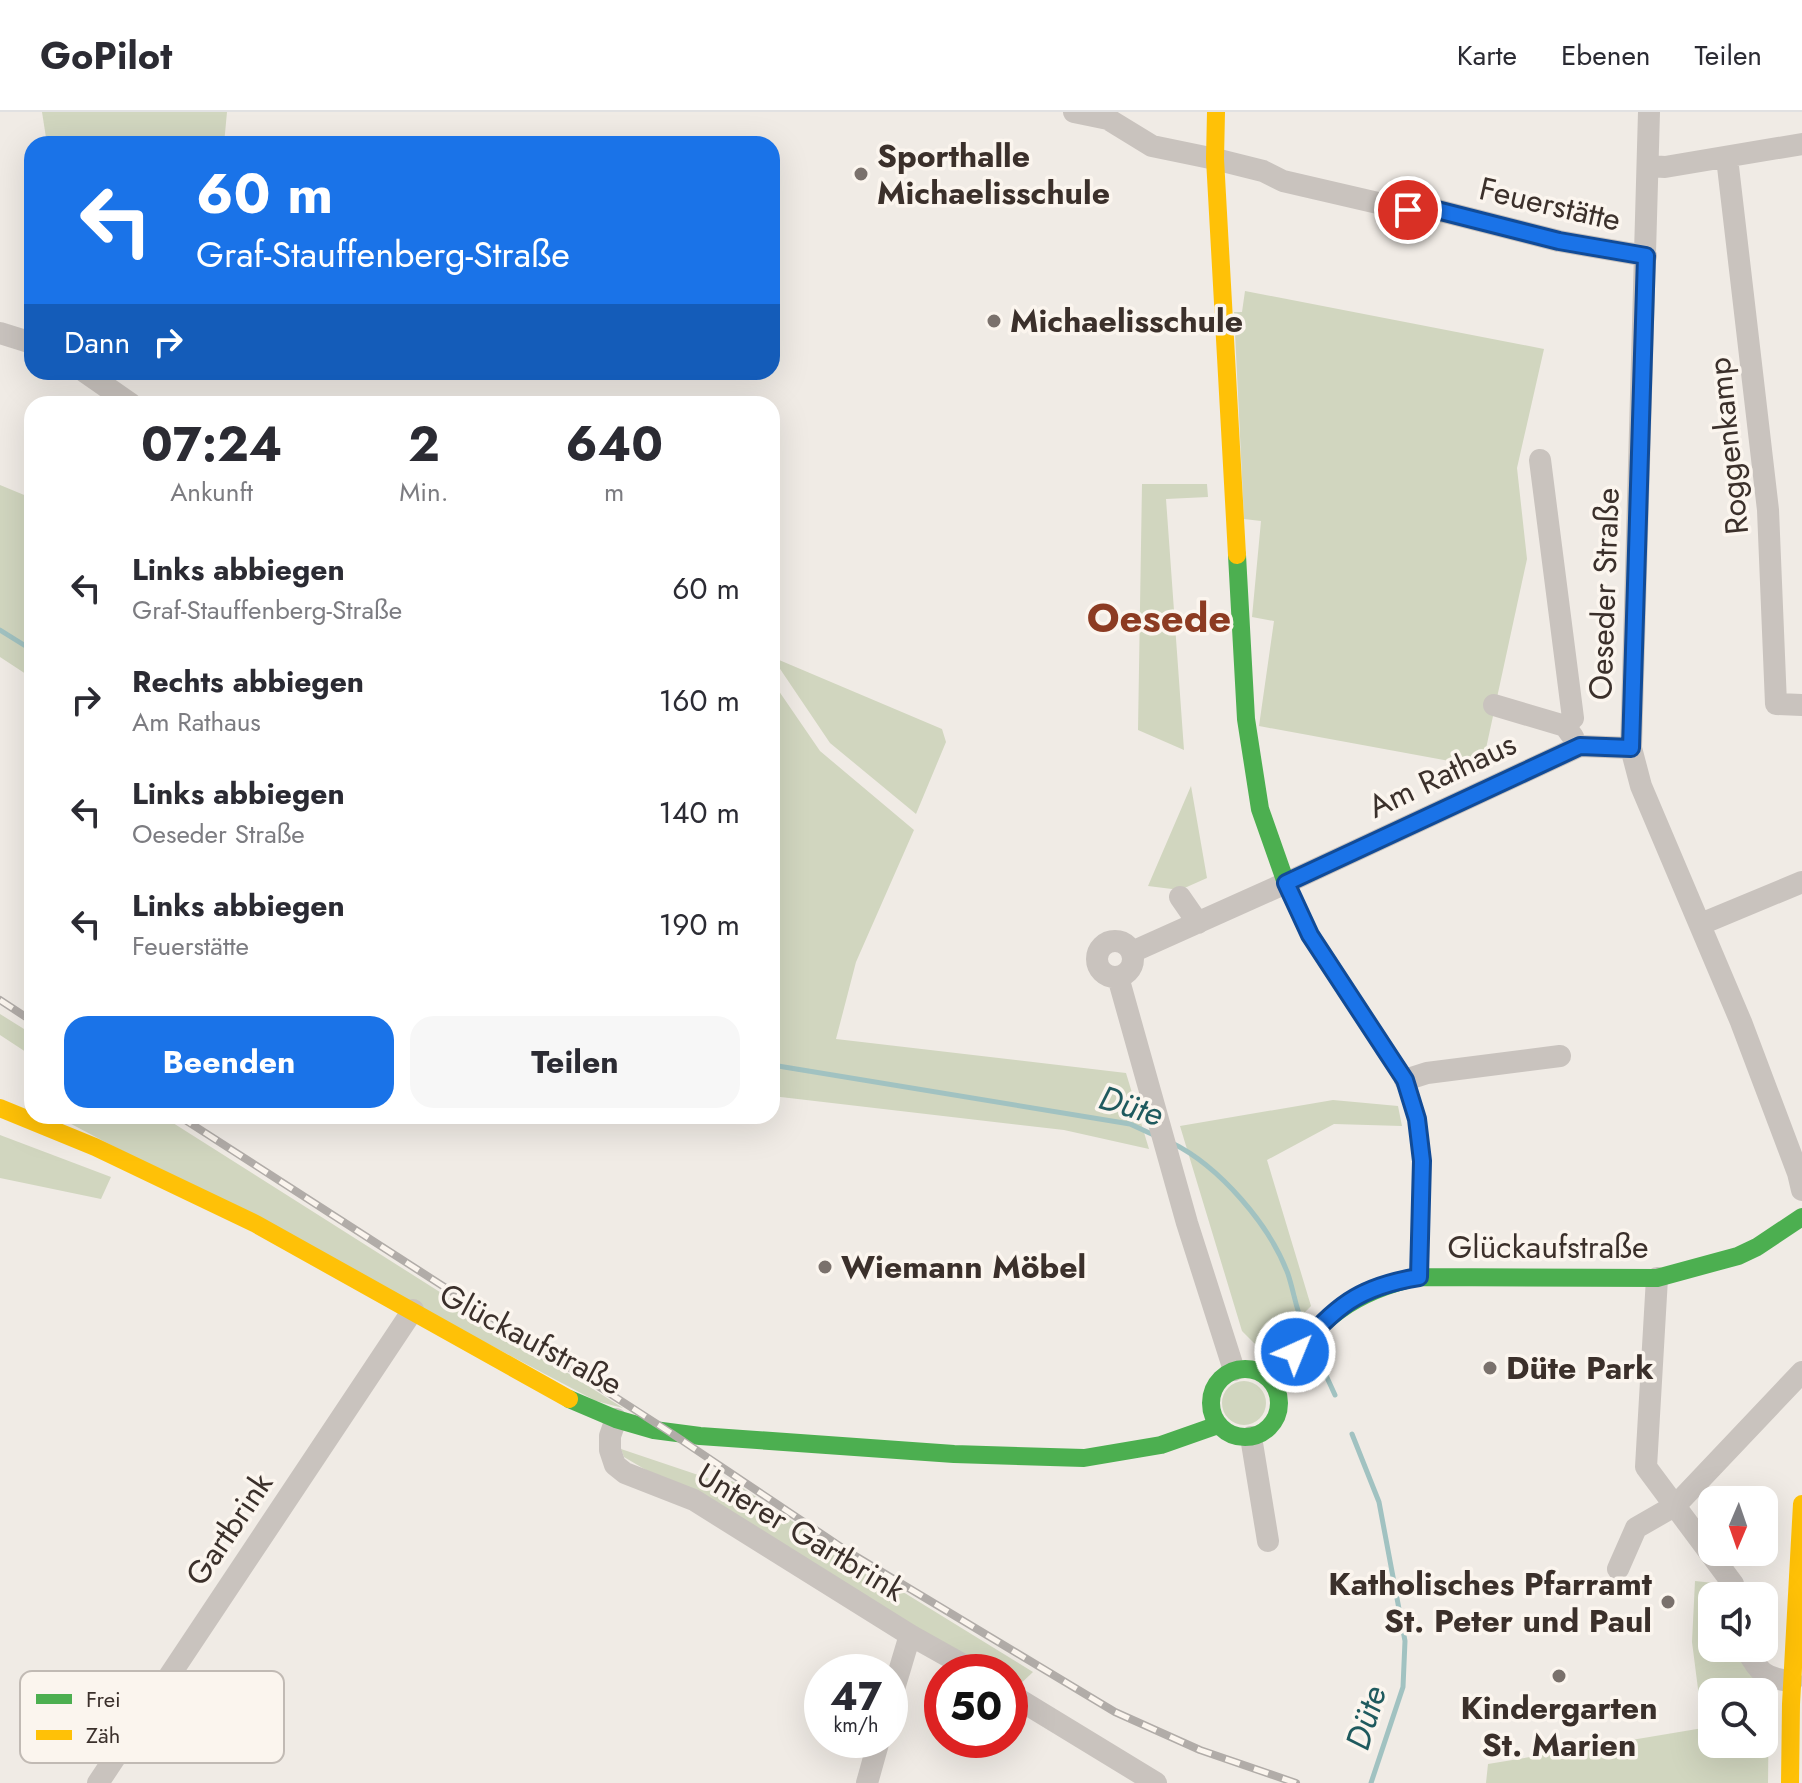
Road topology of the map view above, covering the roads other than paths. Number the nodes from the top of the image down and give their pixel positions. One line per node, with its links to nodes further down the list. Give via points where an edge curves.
1 (1074, 112): 6 (street, Feuerstätte, via 1108,119 1152,146)
2 (1216, 112): 6 (main road)
3 (1649, 112): 7 (street, Oeseder Straße)
4 (1802, 144): 5 (street)
5 (1727, 158): 7 (street); 15 (street, Roggenkamp, via 1767,496 1776,704)
6 (1215, 159): 8 (street, Feuerstätte, via 1408,210 1425,207 1559,241); 20 (main road, via 1246,719 1260,809)
7 (1648, 166): 8 (street, Oeseder Straße)
8 (1646, 256): 18 (street, Oeseder Straße)
9 (0, 333): 10 (street)
10 (24, 340)
11 (96, 380): 12 (street)
12 (120, 396)
13 (1540, 460): 16 (street, via 1573,718)
14 (1494, 705): 16 (street)
15 (1802, 705)
16 (1565, 726): 17 (street)
17 (1580, 746): 18 (street, Am Rathaus); 20 (street, Am Rathaus)
18 (1631, 748): 23 (street, Oeseder Straße, via 1641,786)
19 (1802, 882): 23 (street)
20 (1286, 883): 22 (street, Am Rathaus); 27 (main road, via 1310,935)
21 (1180, 897): 22 (street)
22 (1198, 923): 24 (street, Am Rathaus)
23 (1701, 924): 31 (street, Oeseder Straße, via 1761,1070)
24 (1132, 952): 25 (street, via 1131,968); 25 (street, via 1124,943 1112,941 1098,952 1101,971)
25 (1118, 977): 36 (street)
26 (1560, 1056): 27 (street)
27 (1405, 1080): 33 (main road, via 1422,1161)
28 (0, 1108): 29 (main road, Glückaufstraße)
29 (24, 1118)
30 (39, 1124): 35 (main road, Glückaufstraße, via 256,1224)
31 (1802, 1190)
32 (1802, 1217): 34 (main road, Glückaufstraße, via 1738,1256)
33 (1419, 1277): 34 (main road, Glückaufstraße); 38 (main road, Glückaufstraße, via 1389,1282 1343,1303)
34 (1657, 1278): 43 (street, via 1646,1467)
35 (413, 1310): 39 (main road, Glückaufstraße, via 573,1401); 52 (street, Gartbrink)
36 (1234, 1370): 38 (main road, via 1253,1370); 40 (main road, via 1211,1393)
37 (1802, 1372): 43 (street)
38 (1269, 1379): 41 (main road, via 1279,1408 1270,1427)
39 (616, 1419): 40 (main road, Glückaufstraße, via 700,1436 1084,1458 1161,1445); 48 (street, Unterer Gartbrink, via 610,1450 615,1465 625,1473 694,1500)
40 (1218, 1425): 41 (main road, via 1233,1436)
41 (1251, 1437): 44 (street)
42 (1802, 1504): 47 (main road)
43 (1676, 1505): 45 (street, via 1636,1528); 46 (street)
44 (1268, 1541)
45 (1618, 1569)
46 (1732, 1582)
47 (1799, 1608): 53 (main road)
48 (910, 1635): 49 (street, Unterer Gartbrink); 50 (street, Unterer Gartbrink)
49 (904, 1654)
50 (944, 1654)
51 (1755, 1662): 53 (street, via 1774,1680)
52 (173, 1671)
53 (1792, 1681): 60 (main road)
54 (1028, 1705): 59 (street)
55 (874, 1758): 58 (street)
56 (111, 1763): 57 (street, Gartbrink)
57 (98, 1783)
58 (867, 1783)
59 (1156, 1783)
60 (1790, 1783)

